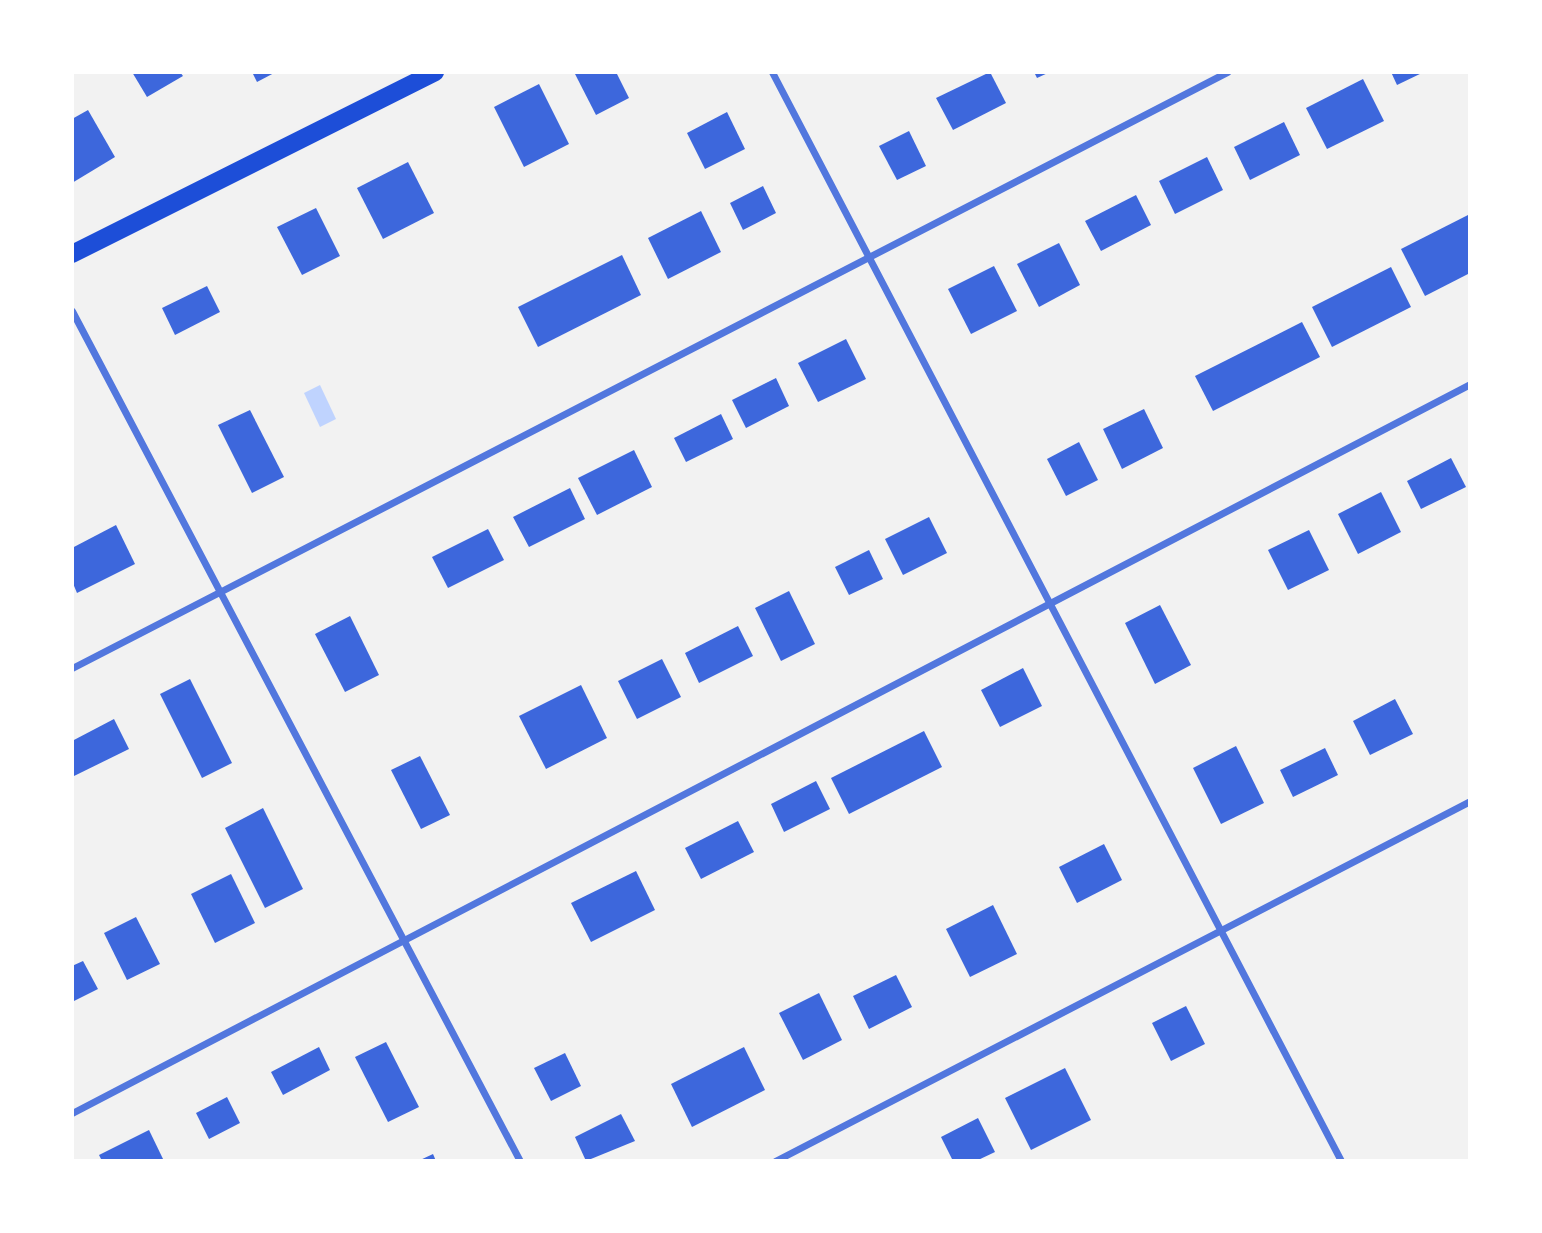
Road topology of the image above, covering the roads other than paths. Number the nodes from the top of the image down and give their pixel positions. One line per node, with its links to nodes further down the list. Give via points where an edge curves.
1 (435, 72): 4 (main road)
2 (772, 72): 5 (street)
3 (1227, 72): 5 (street)
4 (72, 254)
5 (869, 257): 8 (street); 9 (street)
6 (72, 312): 8 (street)
7 (1470, 384): 9 (street)
8 (219, 592): 10 (street); 13 (street)
9 (1049, 603): 12 (street); 13 (street)
10 (72, 668)
11 (1470, 801): 12 (street)
12 (1220, 930): 16 (street); 17 (street)
13 (403, 940): 14 (street); 15 (street)
14 (72, 1113)
15 (520, 1161)
16 (775, 1161)
17 (1341, 1161)

